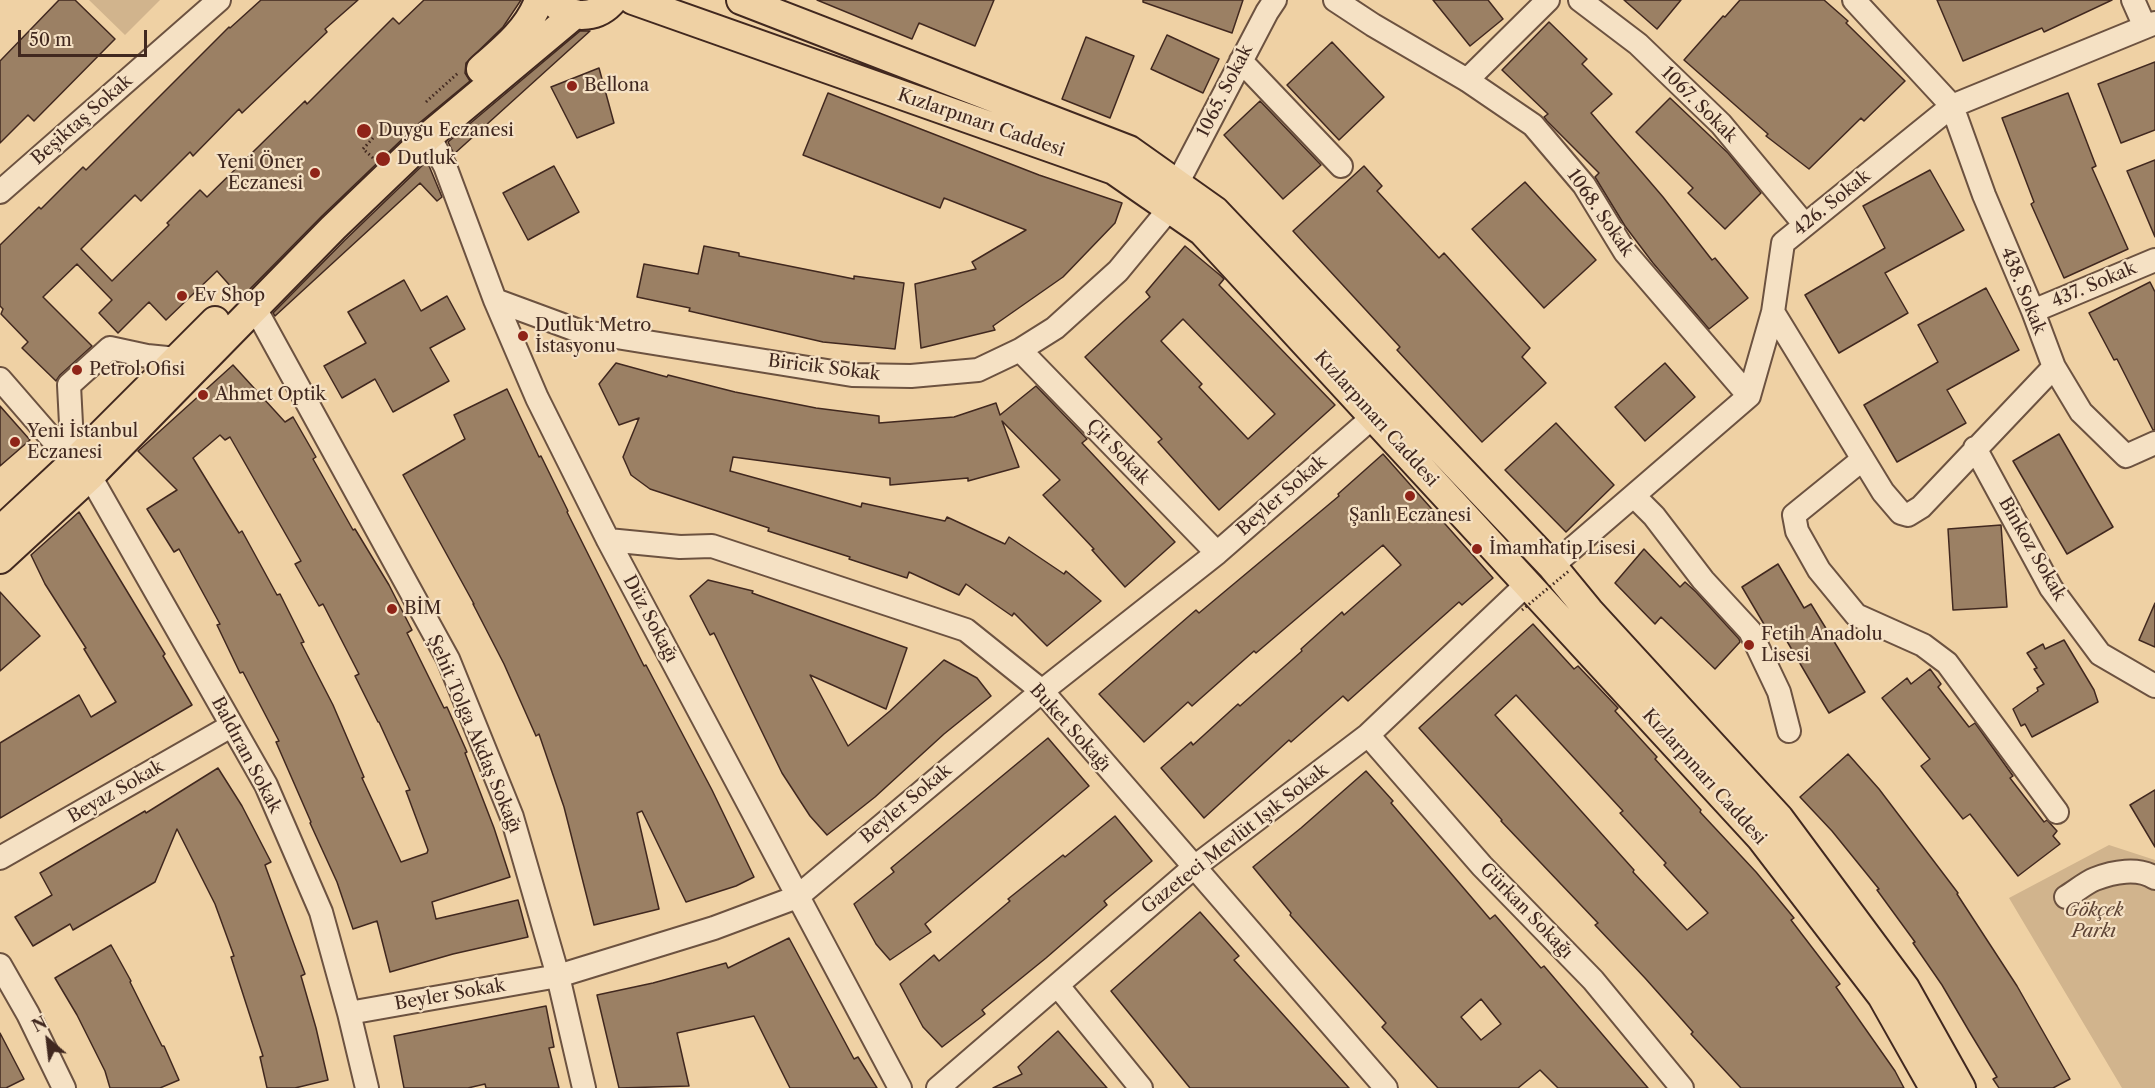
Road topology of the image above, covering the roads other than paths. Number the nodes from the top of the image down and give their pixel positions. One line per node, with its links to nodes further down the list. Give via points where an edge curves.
1 (219, 0): 19 (street, Beşiktaş Sokak)
2 (539, 0): 28 (main road, via 508,46 374,149)
3 (613, 0): 12 (main road, via 595,13)
4 (633, 0): 20 (main road, Kızlarpınarı Caddesi, via 1114,170)
5 (741, 0): 20 (main road, Kızlarpınarı Caddesi, via 1129,150)
6 (1275, 0): 14 (street, 1065. Sokak)
7 (1335, 0): 15 (street, 1068. Sokak)
8 (1548, 0): 15 (street)
9 (1580, 0): 21 (street, 1067. Sokak, via 1638,44 1721,124)
10 (1854, 0): 16 (street)
11 (2133, 0): 13 (street)
12 (564, 7): 17 (main road)
13 (2150, 25): 16 (street, 426. Sokak)
14 (1241, 61): 18 (street); 20 (street, 1065. Sokak)
15 (1467, 80): 31 (street, 1068. Sokak, via 1533,124 1584,185 1625,252)
16 (1952, 106): 21 (street, 426. Sokak); 25 (street, 438. Sokak)
17 (429, 136): 23 (street, Düz Sokağı, via 445,166); 24 (main road)
18 (1341, 166)
19 (0, 192)
20 (1174, 196): 27 (street, Biricik Sokak, via 1118,271 1055,328); 32 (main road, Kızlarpınarı Caddesi); 42 (main road, Kızlarpınarı Caddesi, via 1215,211)
21 (1805, 225): 26 (street, 426. Sokak, via 1783,243)
22 (2155, 260): 25 (street, 437. Sokak)
23 (495, 300): 27 (street, Biricik Sokak, via 579,331 852,375 911,376 978,370); 39 (street, Düz Sokağı, via 537,398)
24 (255, 308): 36 (main road); 56 (street, Şehit Tolga Akdaş Sokağı, via 448,659 512,816)
25 (2033, 311): 29 (street, 438. Sokak)
26 (1773, 312): 31 (street, 426. Sokak); 35 (street)
27 (1020, 350): 40 (street, Çit Sokak)
28 (177, 359): 36 (main road); 36 (street, via 110,348 69,385)
29 (2054, 368): 33 (street, 438. Sokak, via 2081,412 2126,456); 34 (street)
30 (0, 379): 36 (street, Baldıran Sokak)
31 (1749, 396): 37 (street)
32 (1373, 417): 40 (street, Beyler Sokak); 43 (main road, Kızlarpınarı Caddesi)
33 (2155, 442)
34 (1975, 448): 35 (street, via 1908,515 1900,513 1883,492); 44 (street, Binkoz Sokak, via 2051,588 2100,654)
35 (1863, 459): 49 (street, via 1794,515 1797,531 1819,570 1856,615 1923,645 1947,663)
36 (82, 469): 38 (main road); 41 (main road); 46 (street, Baldıran Sokak)
37 (1634, 496): 42 (street); 47 (street, via 1750,631 1779,692)
38 (0, 531)
39 (608, 540): 45 (street, Buket Sokağı, via 712,546 966,630); 53 (street, Düz Sokağı)
40 (1217, 553): 45 (street, Beyler Sokak)
41 (0, 560)
42 (1561, 568): 68 (main road, Kızlarpınarı Caddesi, via 1589,611 1779,818 1905,988)
43 (1524, 597): 48 (street, Gazeteci Mevlüt Işık Sokak); 67 (main road, Kızlarpınarı Caddesi, via 1761,838 1882,996)
44 (2155, 686)
45 (1042, 691): 51 (street, Buket Sokağı); 53 (street, Beyler Sokak)
46 (231, 726): 50 (street, Beyaz Sokak); 58 (street, Baldıran Sokak, via 266,785 321,912)
47 (1789, 731)
48 (1368, 735): 51 (street, Gazeteci Mevlüt Işık Sokak); 66 (street, Gürkan Sokağı, via 1482,866 1593,980)
49 (2056, 812)
50 (0, 858)
51 (1193, 868): 57 (street, Gazeteci Mevlüt Işık Sokak); 65 (street, Buket Sokağı)
52 (2155, 878): 54 (street, via 2146,872 2129,871 2094,879)
53 (797, 897): 56 (street, Beyler Sokak, via 714,928); 62 (street, Düz Sokağı)
54 (2066, 897)
55 (0, 965): 59 (street)
56 (558, 975): 58 (street, Beyler Sokak); 61 (street, Şehit Tolga Akdaş Sokağı)
57 (1058, 986): 63 (street, Gazeteci Mevlüt Işık Sokak); 64 (street)
58 (349, 1013): 60 (street, Baldıran Sokak)
59 (64, 1088)
60 (367, 1088)
61 (584, 1088)
62 (900, 1088)
63 (938, 1088)
64 (1141, 1088)
65 (1386, 1088)
66 (1682, 1088)
67 (1934, 1088)
68 (1961, 1088)

